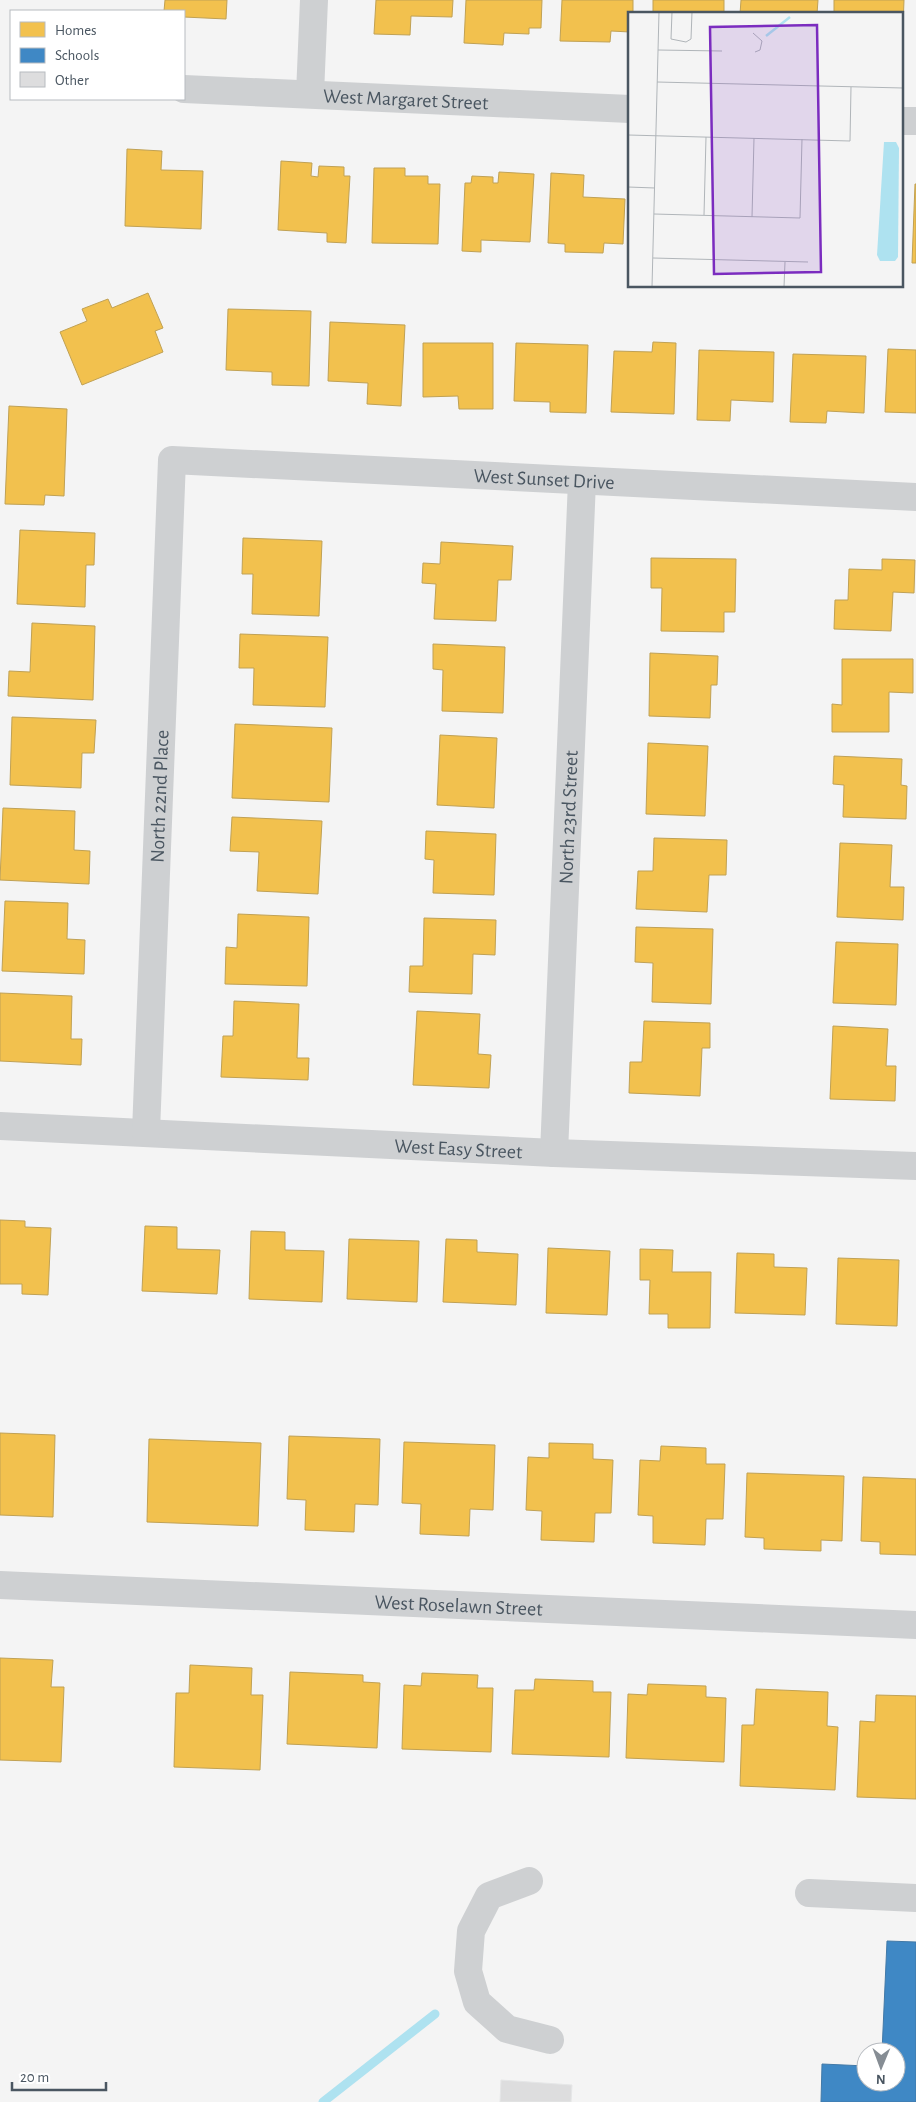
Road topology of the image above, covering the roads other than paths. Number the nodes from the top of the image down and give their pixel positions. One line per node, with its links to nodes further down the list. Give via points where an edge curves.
1 (314, 0): 3 (street)
2 (185, 89): 3 (street, West Margaret Street)
3 (310, 94): 4 (street, West Margaret Street)
4 (628, 109)
5 (172, 460): 6 (street, West Sunset Drive); 9 (street, North 22nd Place)
6 (582, 481): 7 (street, West Sunset Drive); 10 (street, North 23rd Street)
7 (916, 497)
8 (0, 1126): 9 (street, West Easy Street)
9 (146, 1132): 10 (street, West Easy Street)
10 (554, 1153): 11 (street, West Easy Street)
11 (916, 1166)
12 (0, 1585): 13 (street, West Roselawn Street)
13 (916, 1625)
14 (529, 1881): 17 (street, via 489,1896 472,1931 468,1971 477,2002 507,2029)
15 (810, 1893): 16 (street)
16 (916, 1898)
17 (550, 2040)

